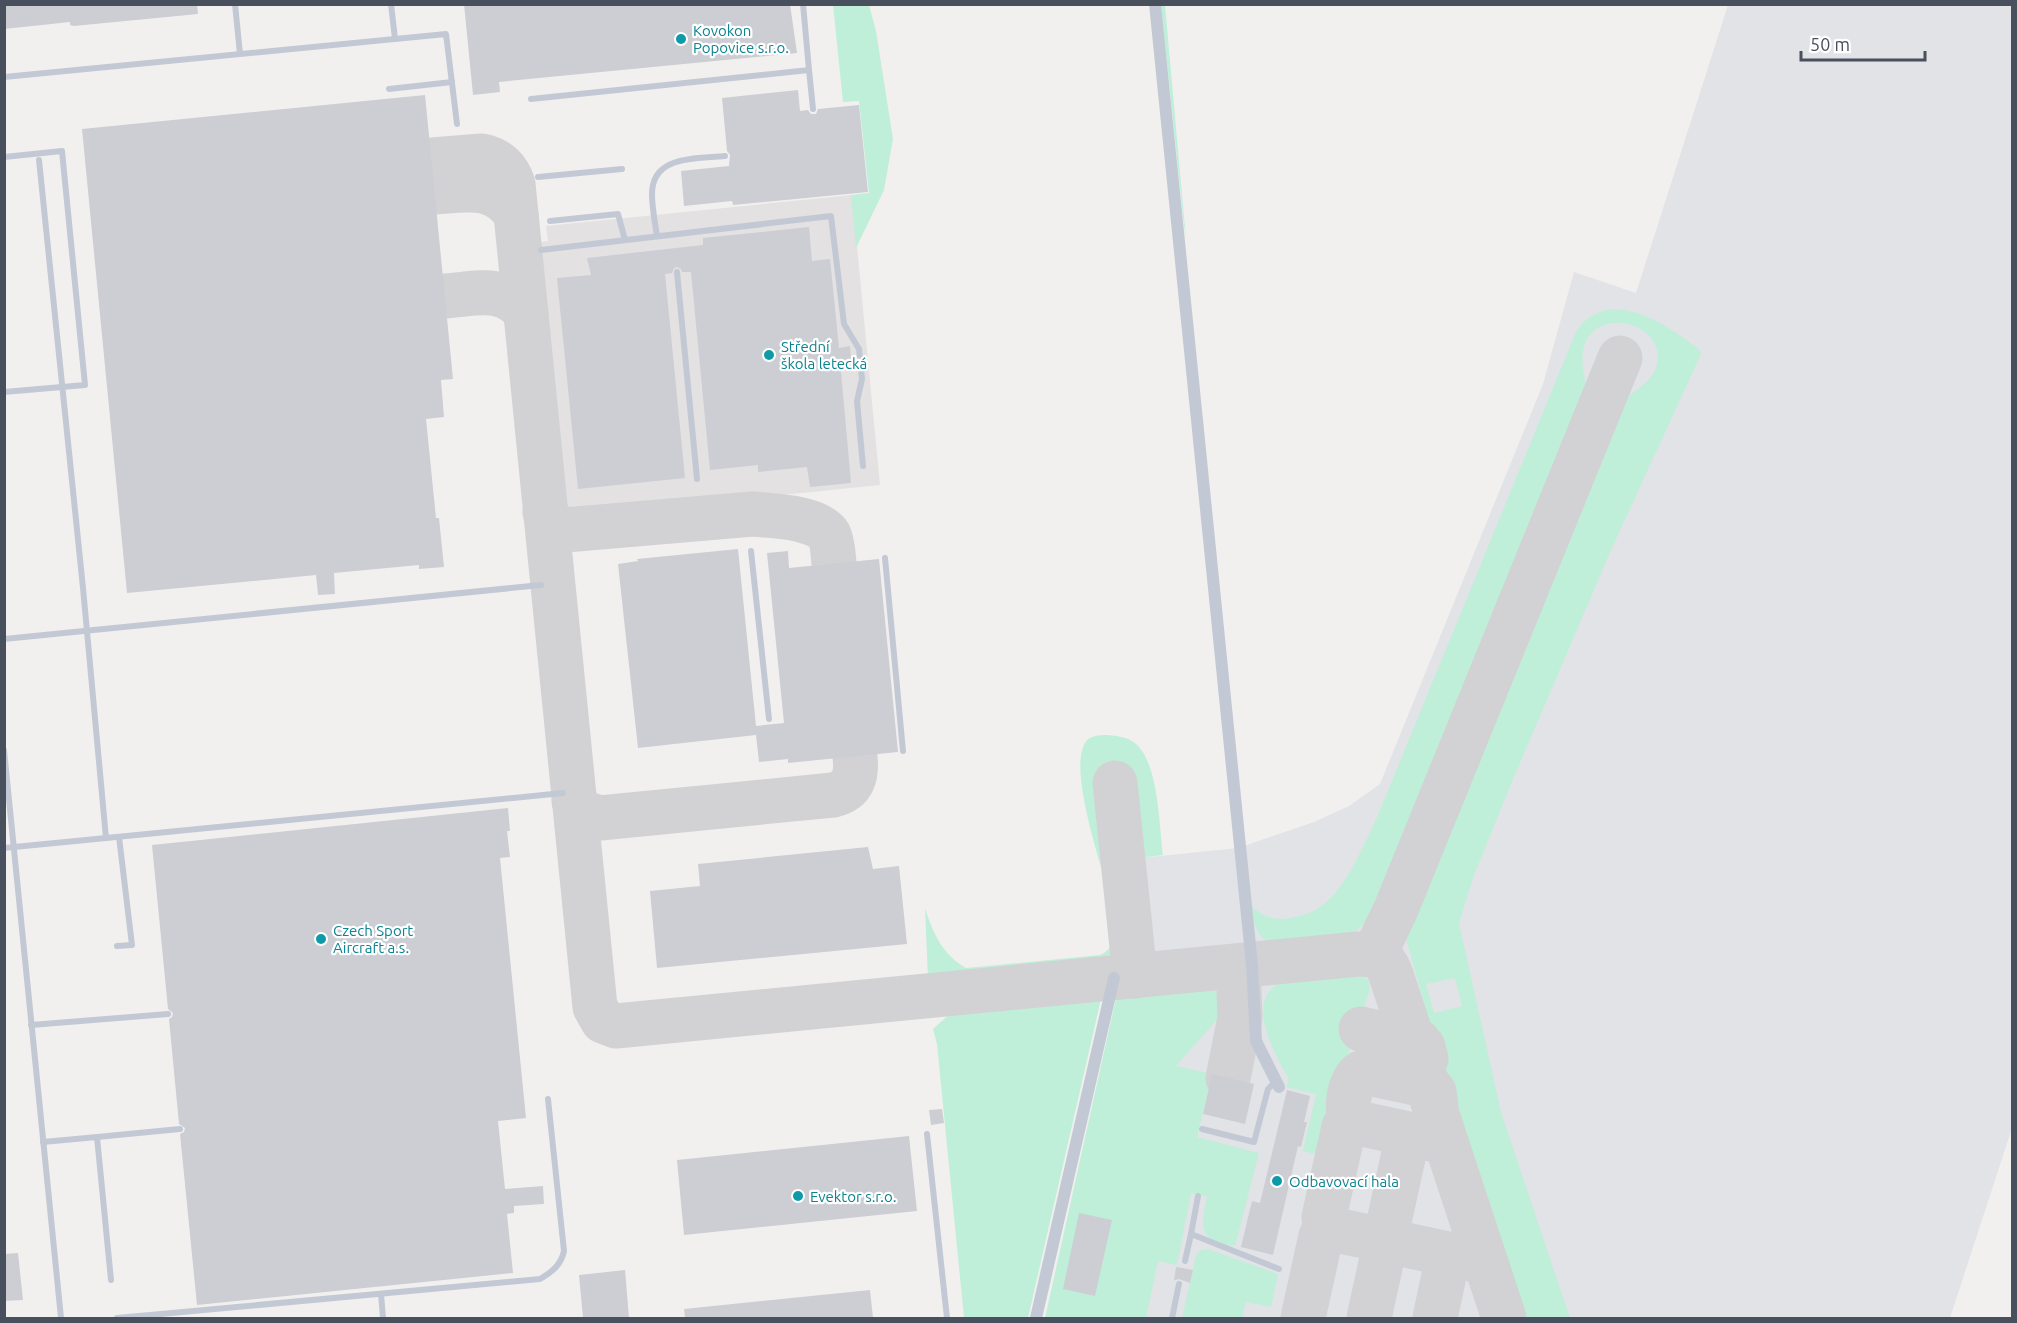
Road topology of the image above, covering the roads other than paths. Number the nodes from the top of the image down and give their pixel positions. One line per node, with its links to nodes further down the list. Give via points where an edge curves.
1 (235, 4): 6 (lane)
2 (392, 4): 5 (lane)
3 (803, 4): 7 (lane)
4 (1155, 4): 45 (street, via 1251,965 1254,1030)
5 (395, 39): 6 (lane); 9 (lane, via 446,34)
6 (240, 54): 8 (lane)
7 (809, 70): 11 (lane); 12 (lane)
8 (4, 77)
9 (452, 82): 10 (lane); 13 (lane)
10 (389, 89)
11 (531, 99)
12 (813, 109)
13 (457, 123)
14 (725, 156): 20 (lane, via 677,161 657,174 652,194)
15 (4, 158): 24 (lane, via 63,151 85,385)
16 (39, 160): 24 (lane)
17 (622, 169): 18 (lane)
18 (538, 177)
19 (550, 221): 21 (lane, via 618,214)
20 (657, 236): 21 (lane); 26 (lane, via 831,216 844,324 859,349 862,379 857,400)
21 (625, 240): 22 (lane)
22 (541, 250)
23 (677, 272): 27 (lane)
24 (62, 387): 25 (lane); 31 (lane)
25 (4, 392)
26 (863, 466)
27 (697, 479)
28 (751, 552): 33 (lane)
29 (885, 558): 35 (lane)
30 (541, 585): 31 (lane)
31 (87, 631): 32 (lane); 38 (lane)
32 (4, 639)
33 (769, 719)
34 (4, 750): 39 (lane)
35 (903, 751)
36 (563, 793): 37 (lane)
37 (119, 837): 38 (lane); 41 (lane, via 132,945)
38 (106, 838): 39 (lane)
39 (14, 847): 40 (lane); 44 (lane)
40 (4, 848)
41 (117, 946)
42 (1114, 978): 64 (street)
43 (168, 1014): 44 (lane)
44 (31, 1025): 51 (lane)
45 (1278, 1084): 48 (lane, via 1268,1089 1254,1142)
46 (549, 1099): 58 (lane, via 564,1251 556,1267 540,1279)
47 (180, 1129): 50 (lane)
48 (1202, 1129)
49 (927, 1134): 63 (lane)
50 (97, 1137): 51 (lane); 56 (lane)
51 (42, 1142): 60 (lane)
52 (1198, 1196): 53 (lane)
53 (1191, 1234): 54 (lane); 55 (lane)
54 (1185, 1262)
55 (1279, 1269)
56 (111, 1280)
57 (1179, 1284): 65 (lane)
58 (381, 1294): 59 (lane); 62 (lane)
59 (154, 1317): 61 (lane)
60 (61, 1318)
61 (117, 1318)
62 (384, 1318)
63 (947, 1318)
64 (1036, 1318)
65 (1172, 1318)

